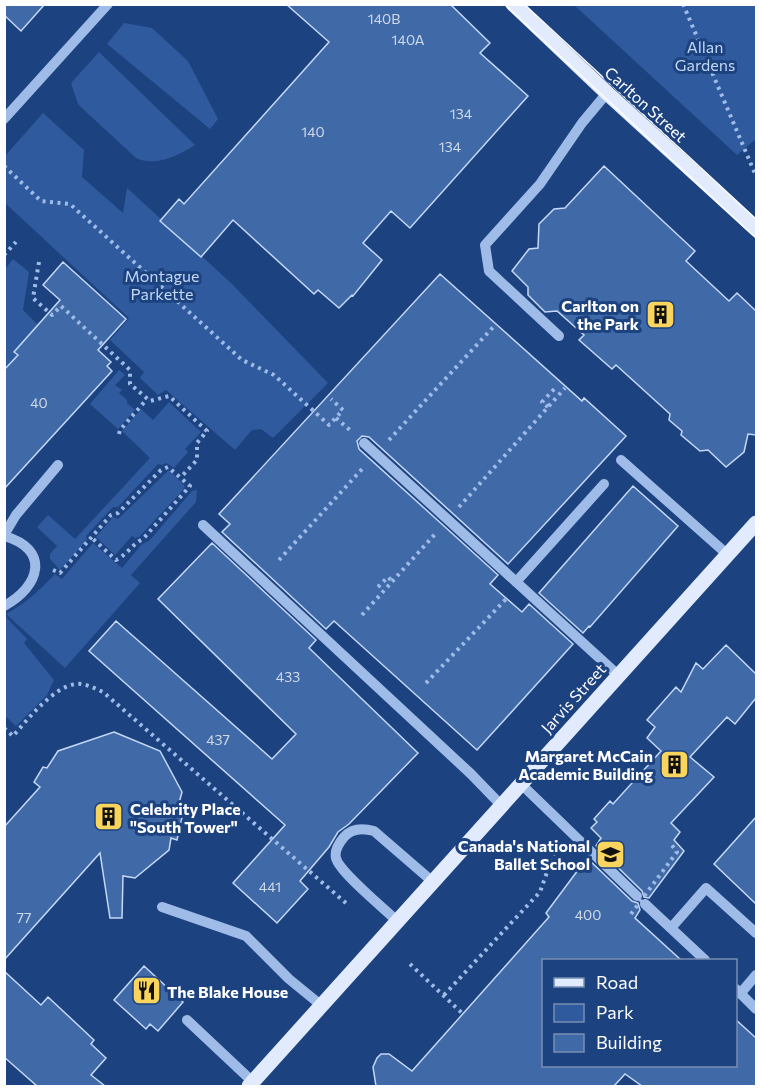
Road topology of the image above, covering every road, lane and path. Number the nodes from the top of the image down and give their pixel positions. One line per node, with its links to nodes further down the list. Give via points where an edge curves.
1 (108, 4): 5 (street)
2 (513, 4): 4 (main road, Carlton Street)
3 (683, 4): 7 (path)
4 (607, 93): 8 (main road, Carlton Street); 12 (street, via 540,184 485,245 489,271)
5 (4, 119)
6 (4, 166): 16 (path, via 40,201 70,204 242,360 274,375 329,425 343,410)
7 (756, 176)
8 (756, 229)
9 (16, 242): 10 (path)
10 (4, 255)
11 (39, 262): 15 (path, via 33,298 52,315 61,306 130,370 130,384)
12 (559, 336)
13 (556, 387): 17 (path, via 542,402)
14 (565, 388): 17 (path)
15 (147, 399): 18 (path); 22 (path, via 169,396 207,431 197,442 198,460)
16 (331, 399)
17 (548, 407): 24 (path)
18 (120, 434)
19 (364, 443): 24 (street)
20 (621, 460): 29 (street)
21 (58, 465): 27 (street)
22 (181, 477): 28 (path, via 168,467 161,470 118,513 111,515); 28 (path, via 190,486 187,491 122,558 116,560)
23 (604, 484): 32 (street)
24 (448, 520): 31 (path); 32 (street)
25 (756, 523): 29 (main road, Jarvis Street)
26 (203, 525): 40 (street)
27 (4, 535): 30 (street, via 19,540 32,551)
28 (92, 538): 30 (path, via 60,573)
29 (728, 555): 36 (main road, Jarvis Street)
30 (36, 562): 34 (street, via 35,578)
31 (392, 581): 33 (path, via 388,577); 35 (path)
32 (517, 584): 36 (street); 37 (path)
33 (378, 587)
34 (4, 606)
35 (362, 615)
36 (618, 675): 39 (main road, Jarvis Street)
37 (426, 683)
38 (4, 728): 45 (path, via 13,736 66,687 83,684 103,692)
39 (520, 783): 40 (main road, Jarvis Street); 48 (street)
40 (501, 805): 43 (main road, Jarvis Street)
41 (552, 838): 54 (path, via 557,843 540,892)
42 (670, 844): 46 (path, bridge, via 678,852)
43 (433, 882): 47 (main road, Jarvis Street); 47 (street, via 374,831 354,830 342,839 335,858 344,873)
44 (162, 907): 55 (street, via 246,936)
45 (352, 909)
46 (631, 914)
47 (398, 922): 55 (main road, Jarvis Street)
48 (671, 928): 49 (street, via 706,888); 50 (street)
49 (756, 933)
50 (704, 959)
51 (410, 964): 54 (path)
52 (756, 975): 53 (street)
53 (738, 991): 56 (street)
54 (444, 995): 57 (path)
55 (322, 1006): 59 (main road, Jarvis Street)
56 (756, 1010)
57 (463, 1014)
58 (188, 1020): 59 (street)
59 (251, 1084)

